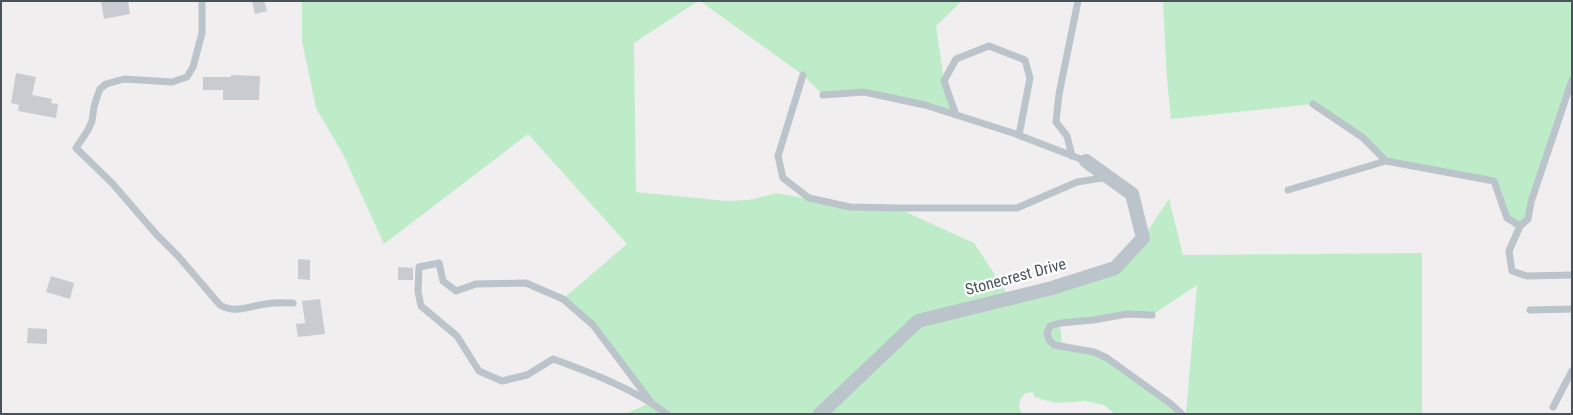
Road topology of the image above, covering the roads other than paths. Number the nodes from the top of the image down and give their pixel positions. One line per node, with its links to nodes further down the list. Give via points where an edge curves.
1 (202, 1): 16 (lane, via 202,33 187,77 172,82 124,79 106,84 100,89 92,121 76,148 220,305 236,310 267,303)
2 (1078, 1): 9 (lane, via 1056,122 1067,136)
3 (803, 75): 12 (lane, via 778,156 783,178 809,198 850,207 1017,208 1077,182)
4 (1572, 80): 14 (lane, via 1528,219)
5 (823, 95): 7 (lane, via 864,92)
6 (1313, 104): 10 (lane, via 1362,137)
7 (956, 115): 8 (lane); 8 (lane, via 944,81 956,59 989,46 1025,60 1030,78)
8 (1019, 135): 9 (lane)
9 (1072, 156): 11 (lane)
10 (1386, 161): 13 (lane); 14 (lane, via 1494,181 1506,218)
11 (1086, 162): 12 (street, Stonecrest Drive)
12 (1108, 177): 24 (street, Stonecrest Drive, via 1132,194 1143,238 1115,268 1052,288 918,322)
13 (1288, 190)
14 (1520, 226): 15 (lane, via 1509,250 1512,271 1527,276)
15 (1572, 275)
16 (294, 303)
17 (1572, 309): 18 (lane)
18 (1530, 310)
19 (1152, 315): 25 (lane, via 1127,314 1060,323 1050,326 1049,340 1054,345 1094,352 1108,358)
20 (1572, 371): 22 (lane)
21 (651, 402): 21 (lane, via 593,325 564,300 526,282 476,284 456,291 443,281 438,263 419,268 421,306 457,336 479,371 502,381 527,375 553,359); 23 (lane)
22 (1552, 407)
23 (666, 414)
24 (820, 414)
25 (1182, 414)

